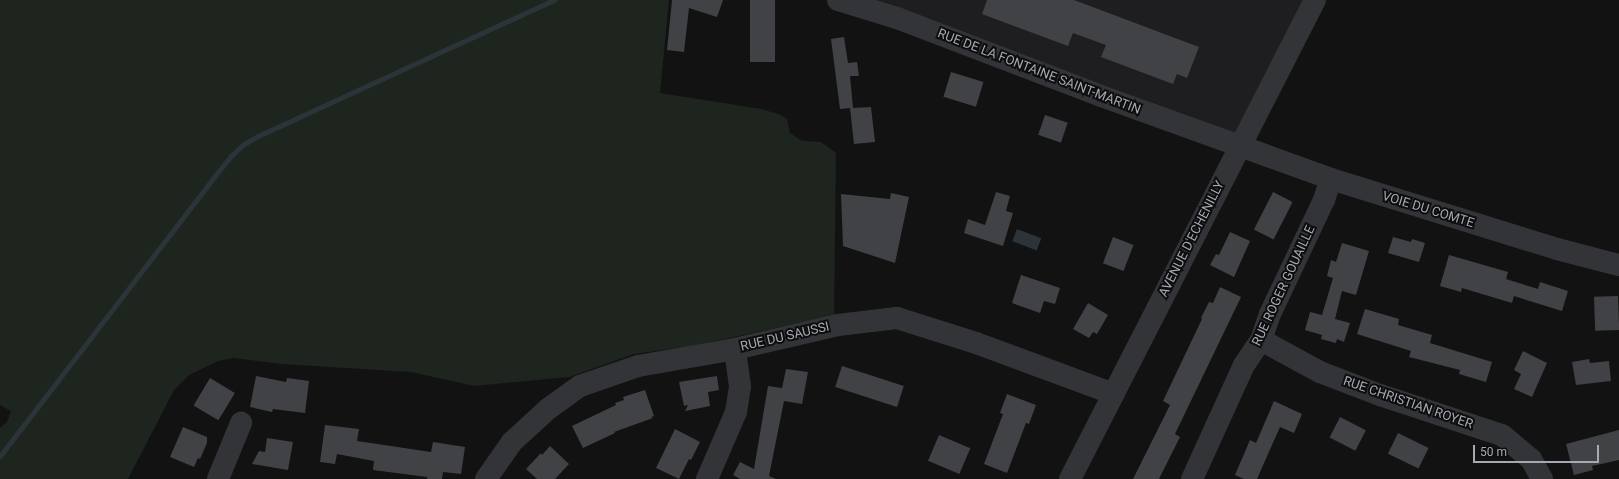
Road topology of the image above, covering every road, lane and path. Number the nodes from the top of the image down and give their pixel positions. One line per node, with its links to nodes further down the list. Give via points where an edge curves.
1 (838, 0): 3 (street, RUE DE LA FONTAINE SAINT-MARTIN)
2 (1315, 0): 4 (street, AVENUE D'ECHENILLY)
3 (882, 6): 4 (street, RUE DE LA FONTAINE SAINT-MARTIN, via 1101,96)
4 (1240, 146): 5 (street, VOIE DU COMTE); 9 (street, AVENUE D'ECHENILLY)
5 (1331, 179): 6 (street, VOIE DU COMTE, via 1557,249); 7 (street, RUE ROGER GOUAILLE, via 1324,200 1270,314)
6 (1619, 265)
7 (1261, 340): 15 (street, RUE ROGER GOUAILLE, via 1244,365); 16 (street, RUE CHRISTIAN ROYER, via 1320,372 1380,396 1502,435 1531,460)
8 (735, 349): 9 (street, RUE DU SAUSSI, via 838,325 897,318 976,343); 12 (street, RUE DU SAUSSI, via 638,366 580,386 548,409 512,442); 13 (street, via 740,386 736,412)
9 (1114, 394): 14 (street, AVENUE D'ECHENILLY)
10 (241, 423): 11 (street)
11 (218, 479)
12 (486, 479)
13 (707, 479)
14 (1070, 479)
15 (1192, 479)
16 (1542, 479)

